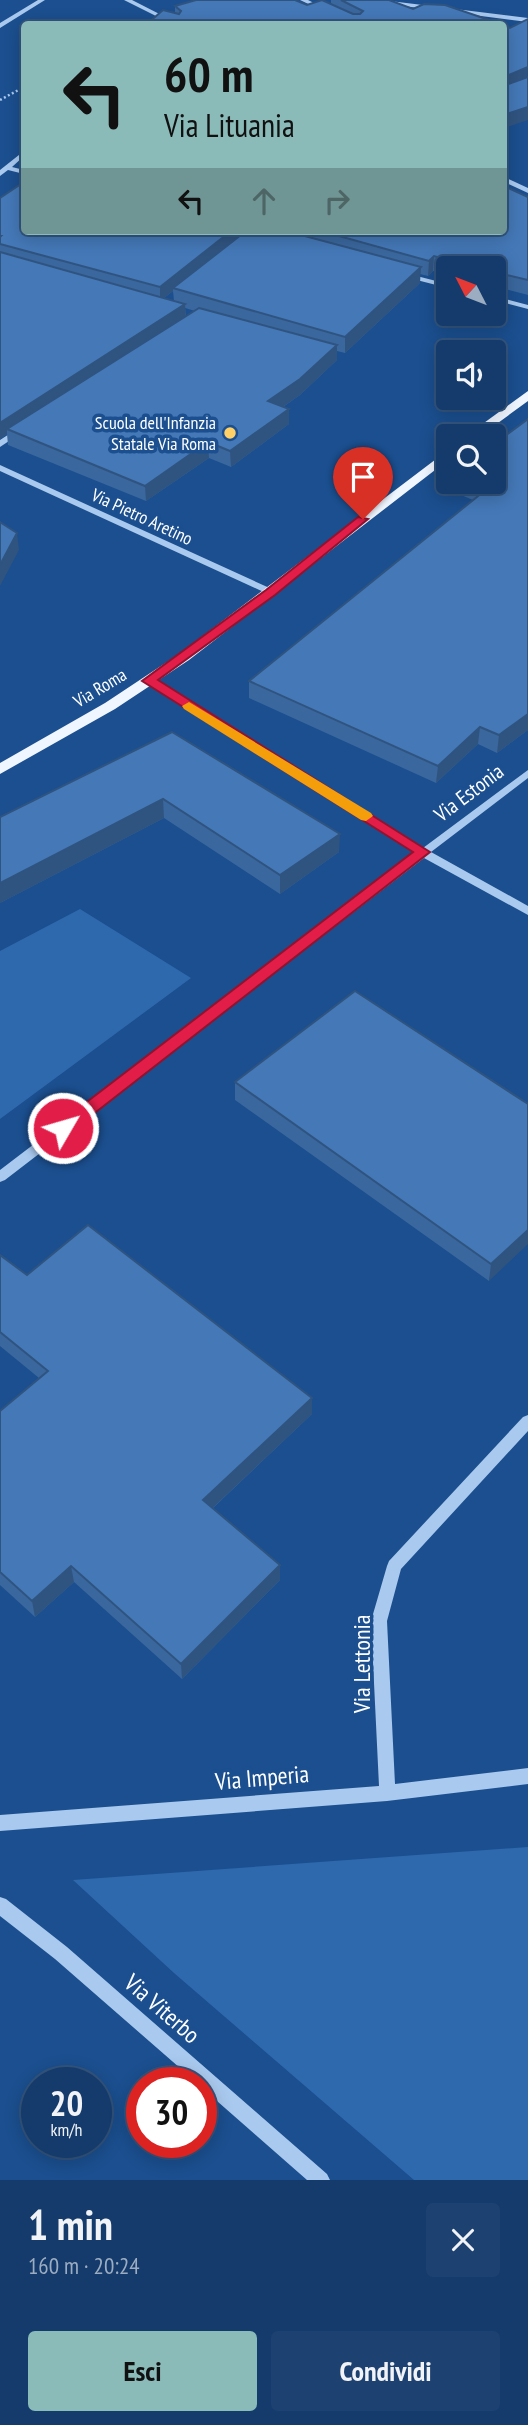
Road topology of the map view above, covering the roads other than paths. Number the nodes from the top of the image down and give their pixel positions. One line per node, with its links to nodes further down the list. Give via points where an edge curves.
1 (42, 0): 8 (street)
2 (127, 0): 7 (street)
3 (303, 0): 5 (street)
4 (382, 2): 6 (street)
5 (337, 16)
6 (528, 20)
7 (169, 21)
8 (0, 26)
9 (21, 156): 10 (street)
10 (7, 168): 11 (street); 12 (street)
11 (21, 172)
12 (0, 174)
13 (507, 180): 14 (street)
14 (528, 191)
15 (397, 272): 16 (street)
16 (436, 283)
17 (506, 301): 18 (street)
18 (528, 307)
19 (528, 395): 20 (main road)
20 (488, 424)
21 (23, 429): 22 (street)
22 (0, 444)
23 (436, 463): 25 (main road, Via Roma)
24 (0, 468): 25 (street, Via Pietro Aretino)
25 (271, 592): 26 (main road, Via Roma)
26 (149, 681): 27 (main road, Via Roma); 29 (street)
27 (0, 769)
28 (528, 773): 29 (street, Via Estonia)
29 (422, 852): 30 (street); 31 (street, Via Estonia)
30 (528, 911)
31 (0, 1177)
32 (528, 1421): 34 (street, Via Lettonia, via 394,1566 379,1621)
33 (528, 1776): 34 (street, Via Imperia)
34 (387, 1793): 35 (street, Via Imperia)
35 (0, 1823)
36 (0, 1905): 37 (street, Via Viterbo)
37 (321, 2180)

